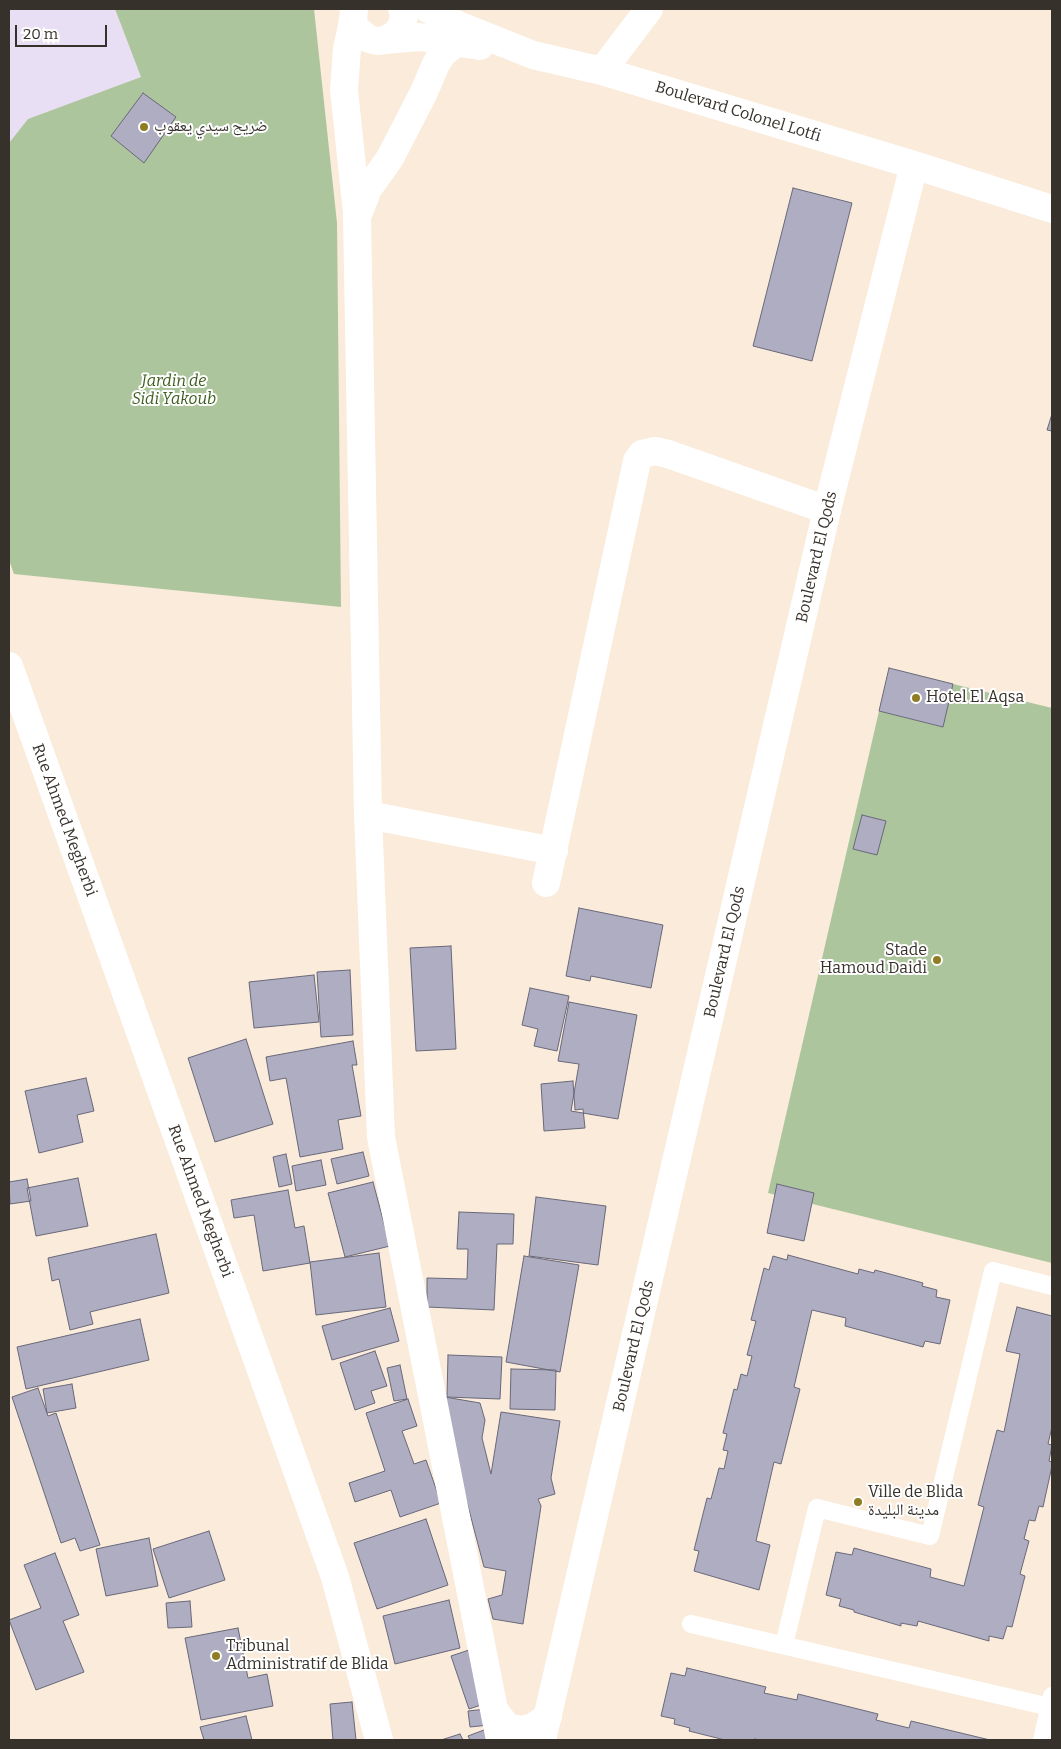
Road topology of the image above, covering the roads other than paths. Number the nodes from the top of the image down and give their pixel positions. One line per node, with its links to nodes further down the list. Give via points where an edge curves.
1 (402, 9): 5 (main road, via 404,14 399,30)
2 (649, 9): 8 (main road)
3 (428, 10): 7 (main road, Boulevard Colonel Lotfi)
4 (353, 13): 5 (main road, via 356,29 369,39); 11 (main road, via 344,90)
5 (385, 40): 6 (main road, via 420,37)
6 (458, 42): 7 (main road); 11 (main road, via 443,52 436,64 390,158 368,189)
7 (533, 55): 8 (main road, Boulevard Colonel Lotfi)
8 (602, 71): 9 (main road, Boulevard Colonel Lotfi)
9 (914, 165): 10 (main road, Boulevard Colonel Lotfi); 12 (main road, Boulevard El Qods)
10 (1052, 209)
11 (357, 217): 14 (main road)
12 (827, 510): 15 (main road, via 668,454 655,451 642,454 637,462); 22 (main road, Boulevard El Qods)
13 (9, 666): 23 (main road, Rue Ahmed Megherbi, via 335,1577)
14 (368, 815): 15 (main road); 21 (main road, via 381,1137)
15 (554, 851): 16 (main road)
16 (546, 883)
17 (1052, 1286): 19 (lane, via 993,1271 930,1536 817,1508)
18 (691, 1624): 19 (lane)
19 (784, 1645): 20 (lane)
20 (1051, 1702): 25 (lane)
21 (494, 1710): 22 (main road, via 507,1727); 24 (main road)
22 (545, 1729)
23 (379, 1740)
24 (500, 1740)
25 (1042, 1740)

